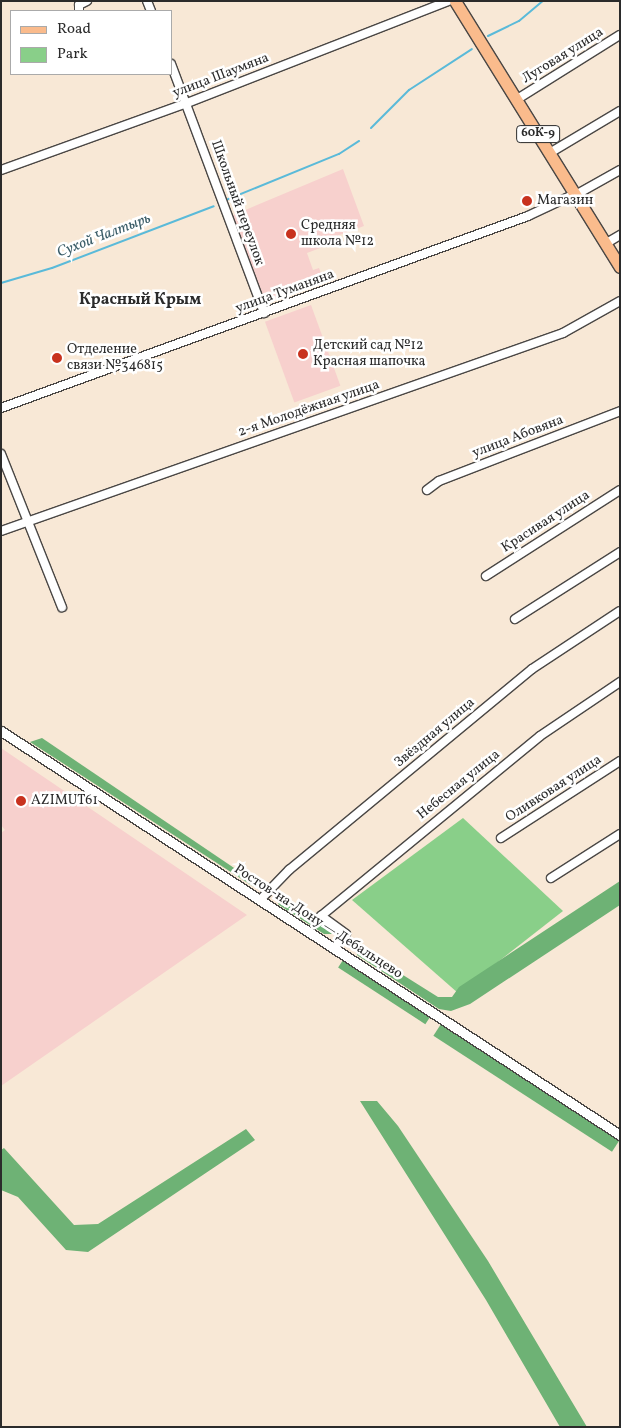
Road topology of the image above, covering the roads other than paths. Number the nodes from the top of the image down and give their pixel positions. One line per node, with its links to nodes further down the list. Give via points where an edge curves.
1 (87, 1): 5 (street, via 79,5)
2 (448, 1): 4 (street, улица Шаумяна)
3 (457, 1): 8 (main road, 60К-9); 14 (main road, 60К-9)
4 (435, 4): 9 (street, улица Шаумяна)
5 (79, 10)
6 (620, 35): 8 (street, Луговая улица)
7 (172, 67): 9 (street, Школьный переулок)
8 (519, 98): 11 (main road, 60К-9)
9 (186, 102): 12 (street, улица Шаумяна); 19 (street, Школьный переулок)
10 (620, 111): 11 (street)
11 (553, 151): 14 (main road, 60К-9)
12 (1, 170)
13 (620, 170): 14 (street, улица Туманяна)
14 (577, 194): 15 (main road, 60К-9); 17 (main road, 60К-9); 19 (street, улица Туманяна, via 544,210)
15 (615, 238): 16 (main road, 60К-9)
16 (620, 258)
17 (620, 267)
18 (620, 301): 25 (street, 2-я Молодёжная улица, via 563,333)
19 (264, 313): 20 (street, улица Туманяна)
20 (1, 408)
21 (620, 411): 23 (street, улица Абовяна, via 439,481)
22 (1, 454): 25 (street)
23 (427, 490)
24 (620, 490): 28 (street, Красивая улица)
25 (28, 521): 26 (street, 2-я Молодёжная улица); 29 (street)
26 (1, 531)
27 (620, 552): 31 (street)
28 (486, 576)
29 (62, 607)
30 (620, 611): 38 (street, Звёздная улица, via 532,669 273,884)
31 (515, 619)
32 (620, 682): 39 (street, Небесная улица, via 540,736 321,916 346,934)
33 (1, 731): 38 (street, Ростов-на-Дону — Дебальцево)
34 (620, 761): 36 (street, Оливковая улица)
35 (620, 834): 37 (street)
36 (501, 838)
37 (551, 878)
38 (260, 900): 39 (street, Ростов-на-Дону — Дебальцево)
39 (334, 948): 40 (street, Ростов-на-Дону — Дебальцево)
40 (620, 1135)

